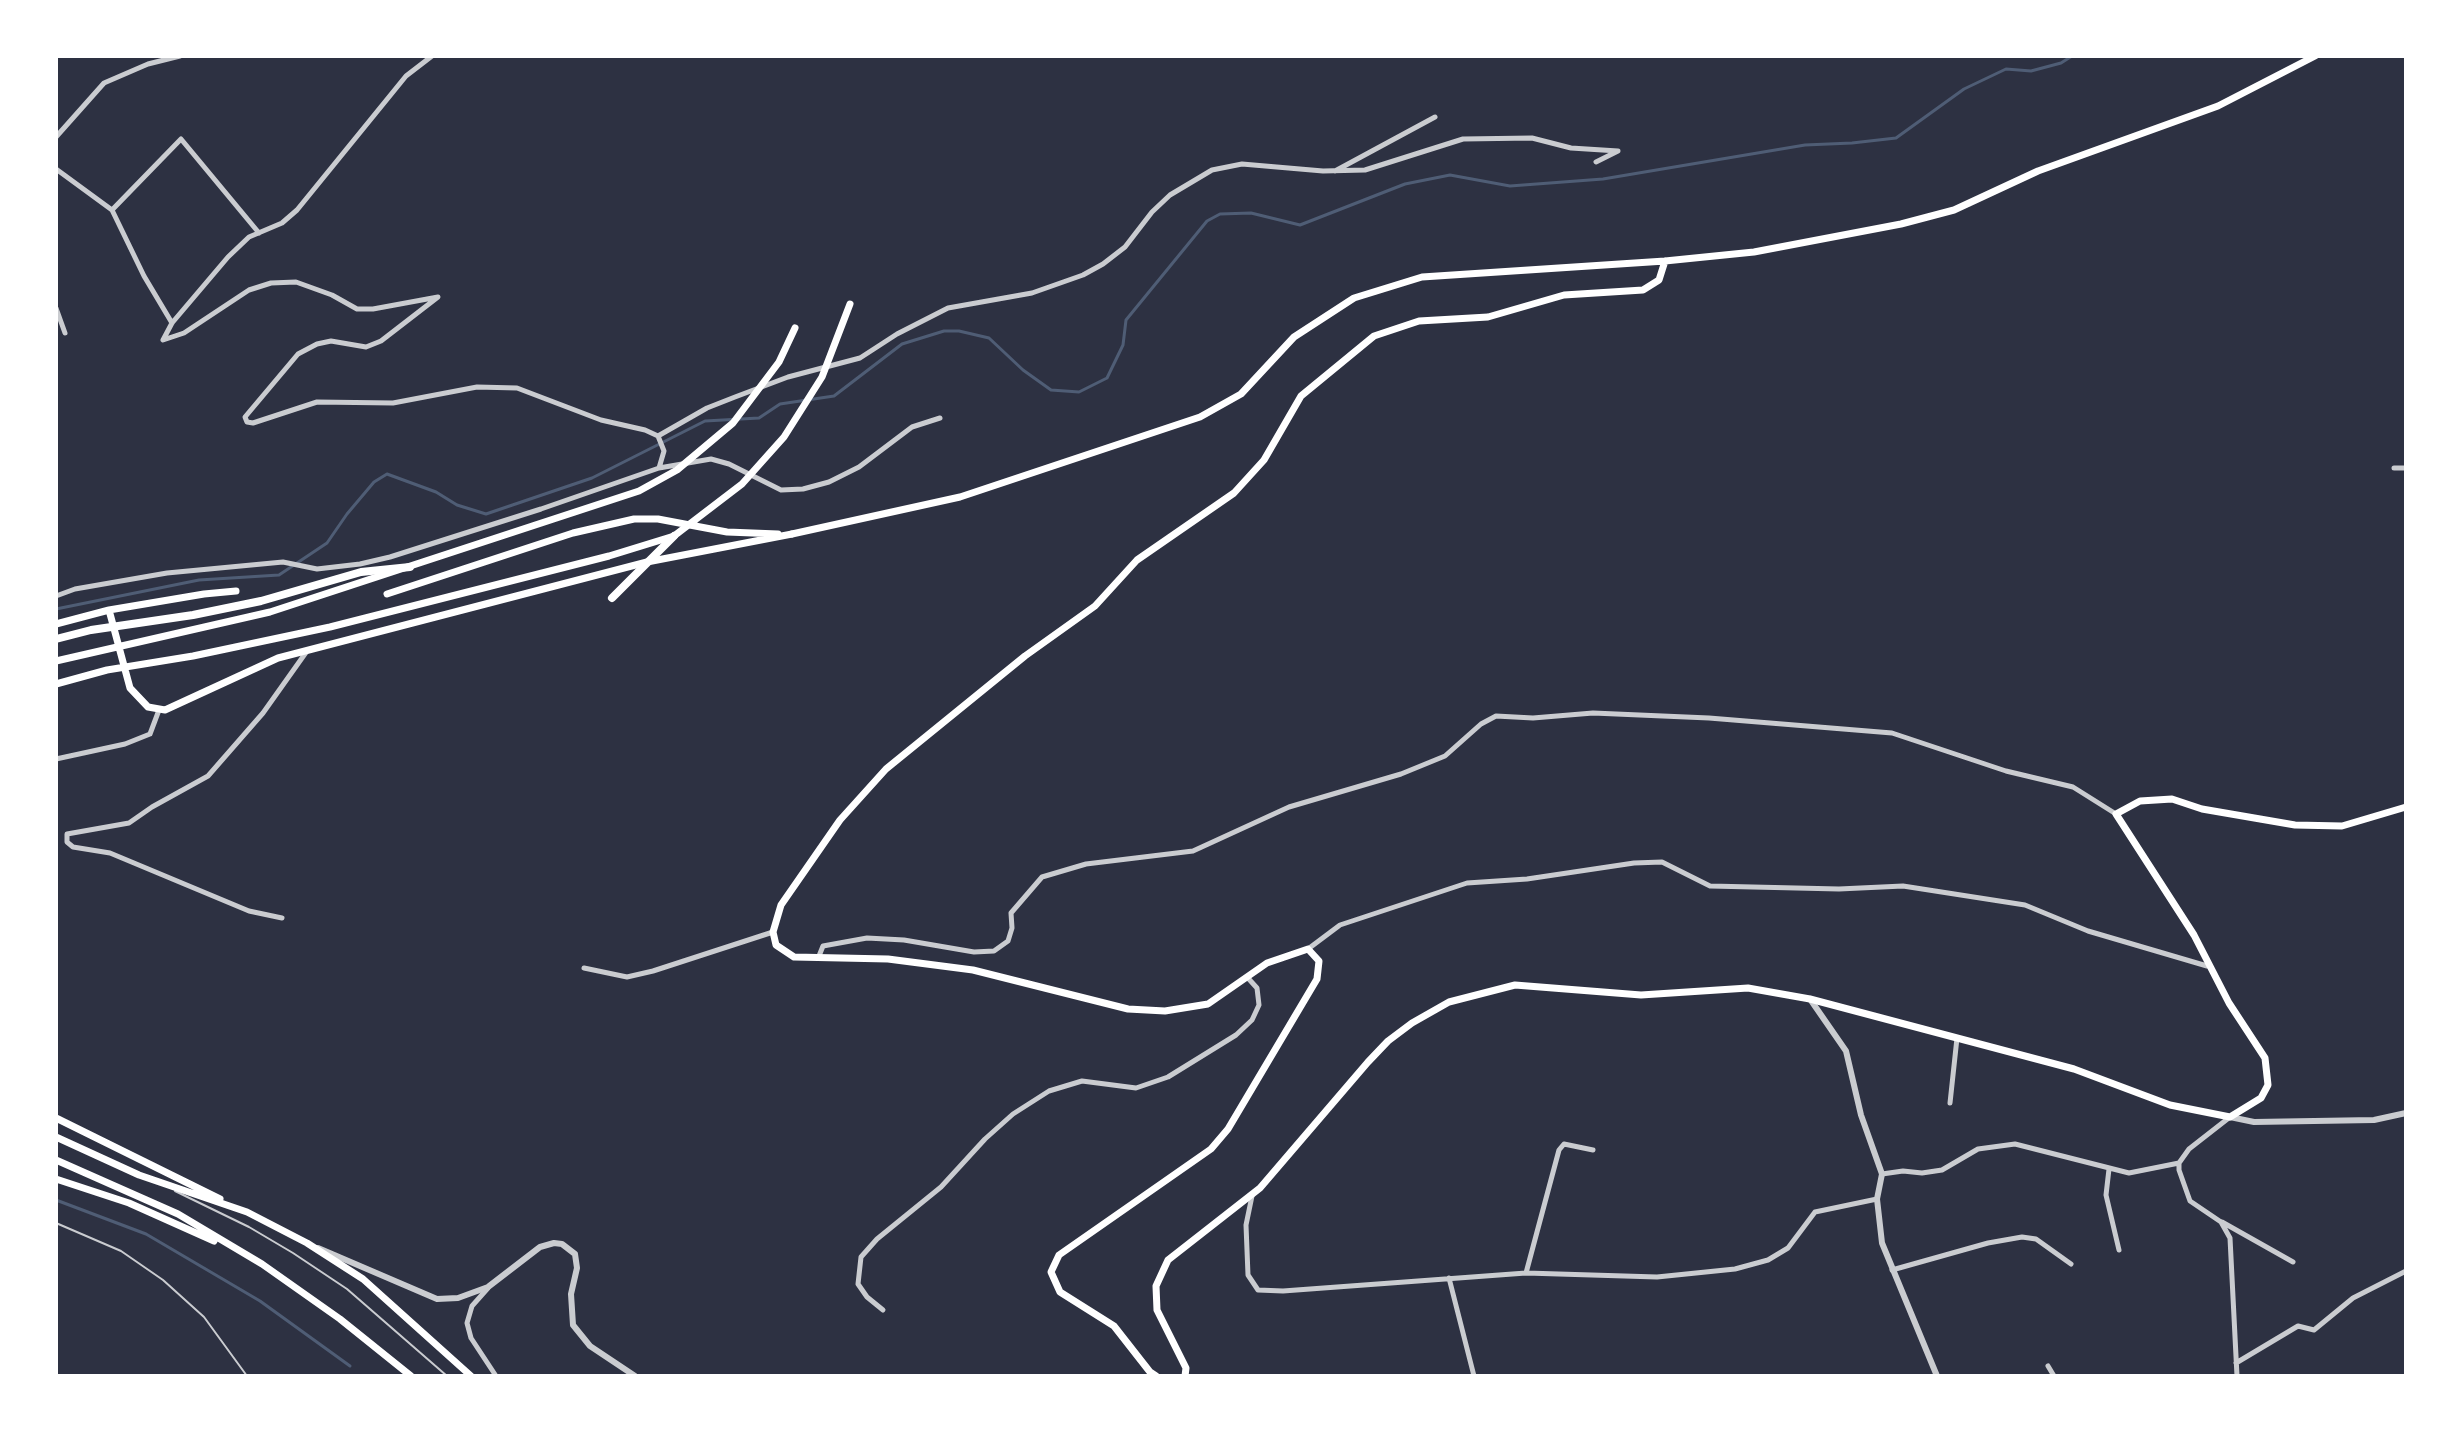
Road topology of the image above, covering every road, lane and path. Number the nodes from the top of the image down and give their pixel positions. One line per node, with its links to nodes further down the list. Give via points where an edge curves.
1 (180, 56): 5 (street, via 104,83)
2 (432, 56): 10 (street, via 397,86 297,210)
3 (2315, 56): 11 (main road, via 2218,106 2038,171 1954,210 1754,252)
4 (1435, 117): 8 (street)
5 (56, 137)
6 (1596, 162): 8 (street, via 1618,151 1571,148 1532,138 1463,139 1365,170)
7 (56, 169): 9 (street)
8 (1334, 172): 18 (street, via 1242,164 1212,170 1170,195 1125,247 1083,275 1032,293 948,308 860,358 735,397)
9 (112, 210): 10 (street, via 181,139); 14 (street)
10 (259, 233): 14 (street, via 228,257)
11 (1665, 261): 22 (main road, via 1422,277 1354,298 1294,337 1241,394 1200,417 960,497); 40 (main road, via 1659,280 1643,290 1564,295 1488,317 1419,321 1374,336 1301,396 1264,460 1234,493 1137,560 1095,606 886,769 840,820 781,905)
12 (850, 304): 23 (main road, via 822,377 784,437 742,484)
13 (56, 308): 16 (street)
14 (172, 323): 18 (street, via 163,340 184,333 249,290 271,283 296,282 357,309 438,297 381,341 366,347 331,341 298,354 245,417 247,422 317,402 393,403 477,387 517,388)
15 (795, 328): 24 (main road, via 779,362 733,423 677,470 601,505)
16 (65, 333)
17 (940, 418): 19 (street, via 912,427 849,472 803,489 781,490 711,459)
18 (658, 436): 19 (street, via 664,451)
19 (659, 468): 27 (street, via 390,557 337,567 283,562 167,573)
20 (2394, 468): 21 (street)
21 (2406, 468)
22 (792, 534): 26 (main road, via 727,532 634,519 573,533); 32 (main road, via 615,570)
23 (674, 536): 28 (highway); 34 (main road, via 330,627)
24 (410, 567): 31 (highway, via 361,572 261,601); 33 (main road, via 270,612)
25 (236, 591): 29 (main road)
26 (387, 594)
27 (56, 596)
28 (612, 598)
29 (109, 610): 30 (main road); 35 (main road, via 130,688 148,707)
30 (56, 624)
31 (56, 639)
32 (308, 650): 35 (main road); 39 (street, via 234,750 208,776 129,823 67,834 73,847 110,853 249,911)
33 (56, 661)
34 (56, 684)
35 (159, 710): 36 (street, via 150,734)
36 (56, 759)
37 (2406, 807): 38 (main road, via 2342,826 2295,825 2172,799 2140,801)
38 (2116, 814): 42 (street, via 2073,787 1892,733 1593,713 1496,716 1445,756 1289,807 1193,851 1086,864 1042,877 1011,913 1008,941 994,951 867,938 823,946); 43 (main road, via 2194,935)
39 (282, 918)
40 (773, 932): 42 (main road, via 776,945 794,957); 44 (street, via 627,977)
41 (1308, 949): 43 (street, via 1340,925 1467,883 1662,862 1710,886 1903,886 2025,905 2088,931); 45 (main road, via 1267,963); 84 (main road, via 1319,961 1317,979 1228,1129 1211,1149 1059,1255 1051,1272 1060,1292 1114,1326)
42 (819, 956): 45 (main road, via 973,970 1128,1009 1165,1011 1208,1004)
43 (2207, 966): 50 (main road, via 2265,1058 2268,1085 2261,1098)
44 (584, 968)
45 (1247, 977): 75 (street, via 1257,988 1259,1005 1236,1035 1168,1077 1136,1088 1082,1081 1049,1091 985,1139 941,1187 861,1257 858,1284)
46 (1810, 999): 47 (main road); 57 (street, via 1846,1051); 60 (main road, via 1748,988 1641,995 1515,985 1449,1002 1388,1041)
47 (1957, 1038): 48 (street); 50 (main road, via 2074,1069 2170,1105)
48 (1950, 1103)
49 (2406, 1113): 50 (street, via 2374,1120 2254,1122)
50 (2230, 1117): 55 (street)
51 (56, 1118): 62 (main road)
52 (56, 1137): 58 (main road)
53 (1593, 1150): 72 (street, via 1564,1144 1559,1150)
54 (56, 1160): 68 (main road, via 178,1214)
55 (2179, 1163): 56 (street, via 2129,1173); 63 (street, via 2190,1201)
56 (2109, 1169): 57 (street, via 2015,1144 1978,1149 1942,1170); 66 (street, via 2106,1195)
57 (1882, 1174): 61 (street)
58 (139, 1175): 62 (main road); 80 (lane, via 293,1253 347,1289)
59 (56, 1179): 68 (main road, via 129,1203)
60 (1252, 1196): 73 (street, via 1246,1225 1248,1275 1258,1290); 85 (main road, via 1168,1260 1156,1286 1157,1310 1186,1368)
61 (1877, 1199): 70 (street, via 1882,1243); 72 (street, via 1815,1212 1788,1248 1735,1269 1657,1277)
62 (247, 1212): 65 (main road)
63 (2221, 1222): 67 (street); 76 (street, via 2230,1238)
64 (56, 1223): 78 (lane, via 121,1251 163,1280 204,1317)
65 (307, 1243): 74 (street, via 437,1299); 81 (main road, via 363,1279)
66 (2119, 1250)
67 (2293, 1262)
68 (262, 1264): 79 (main road)
69 (2071, 1264): 70 (street, via 2036,1239 2022,1237)
70 (1892, 1270): 87 (street)
71 (2406, 1271): 76 (street, via 2353,1298 2314,1330 2298,1326)
72 (1526, 1273): 73 (street)
73 (1449, 1278): 86 (street)
74 (488, 1287): 82 (street, via 472,1306 467,1323); 83 (street, via 540,1247 562,1244 575,1254 577,1268 570,1308 573,1325 590,1346)
75 (883, 1310)
76 (2236, 1363): 89 (street)
77 (2048, 1366): 88 (street)
78 (247, 1376)
79 (411, 1376)
80 (447, 1376)
81 (471, 1376)
82 (496, 1376)
83 (635, 1376)
84 (1156, 1376)
85 (1185, 1376)
86 (1474, 1376)
87 (1937, 1376)
88 (2054, 1376)
89 (2237, 1376)

